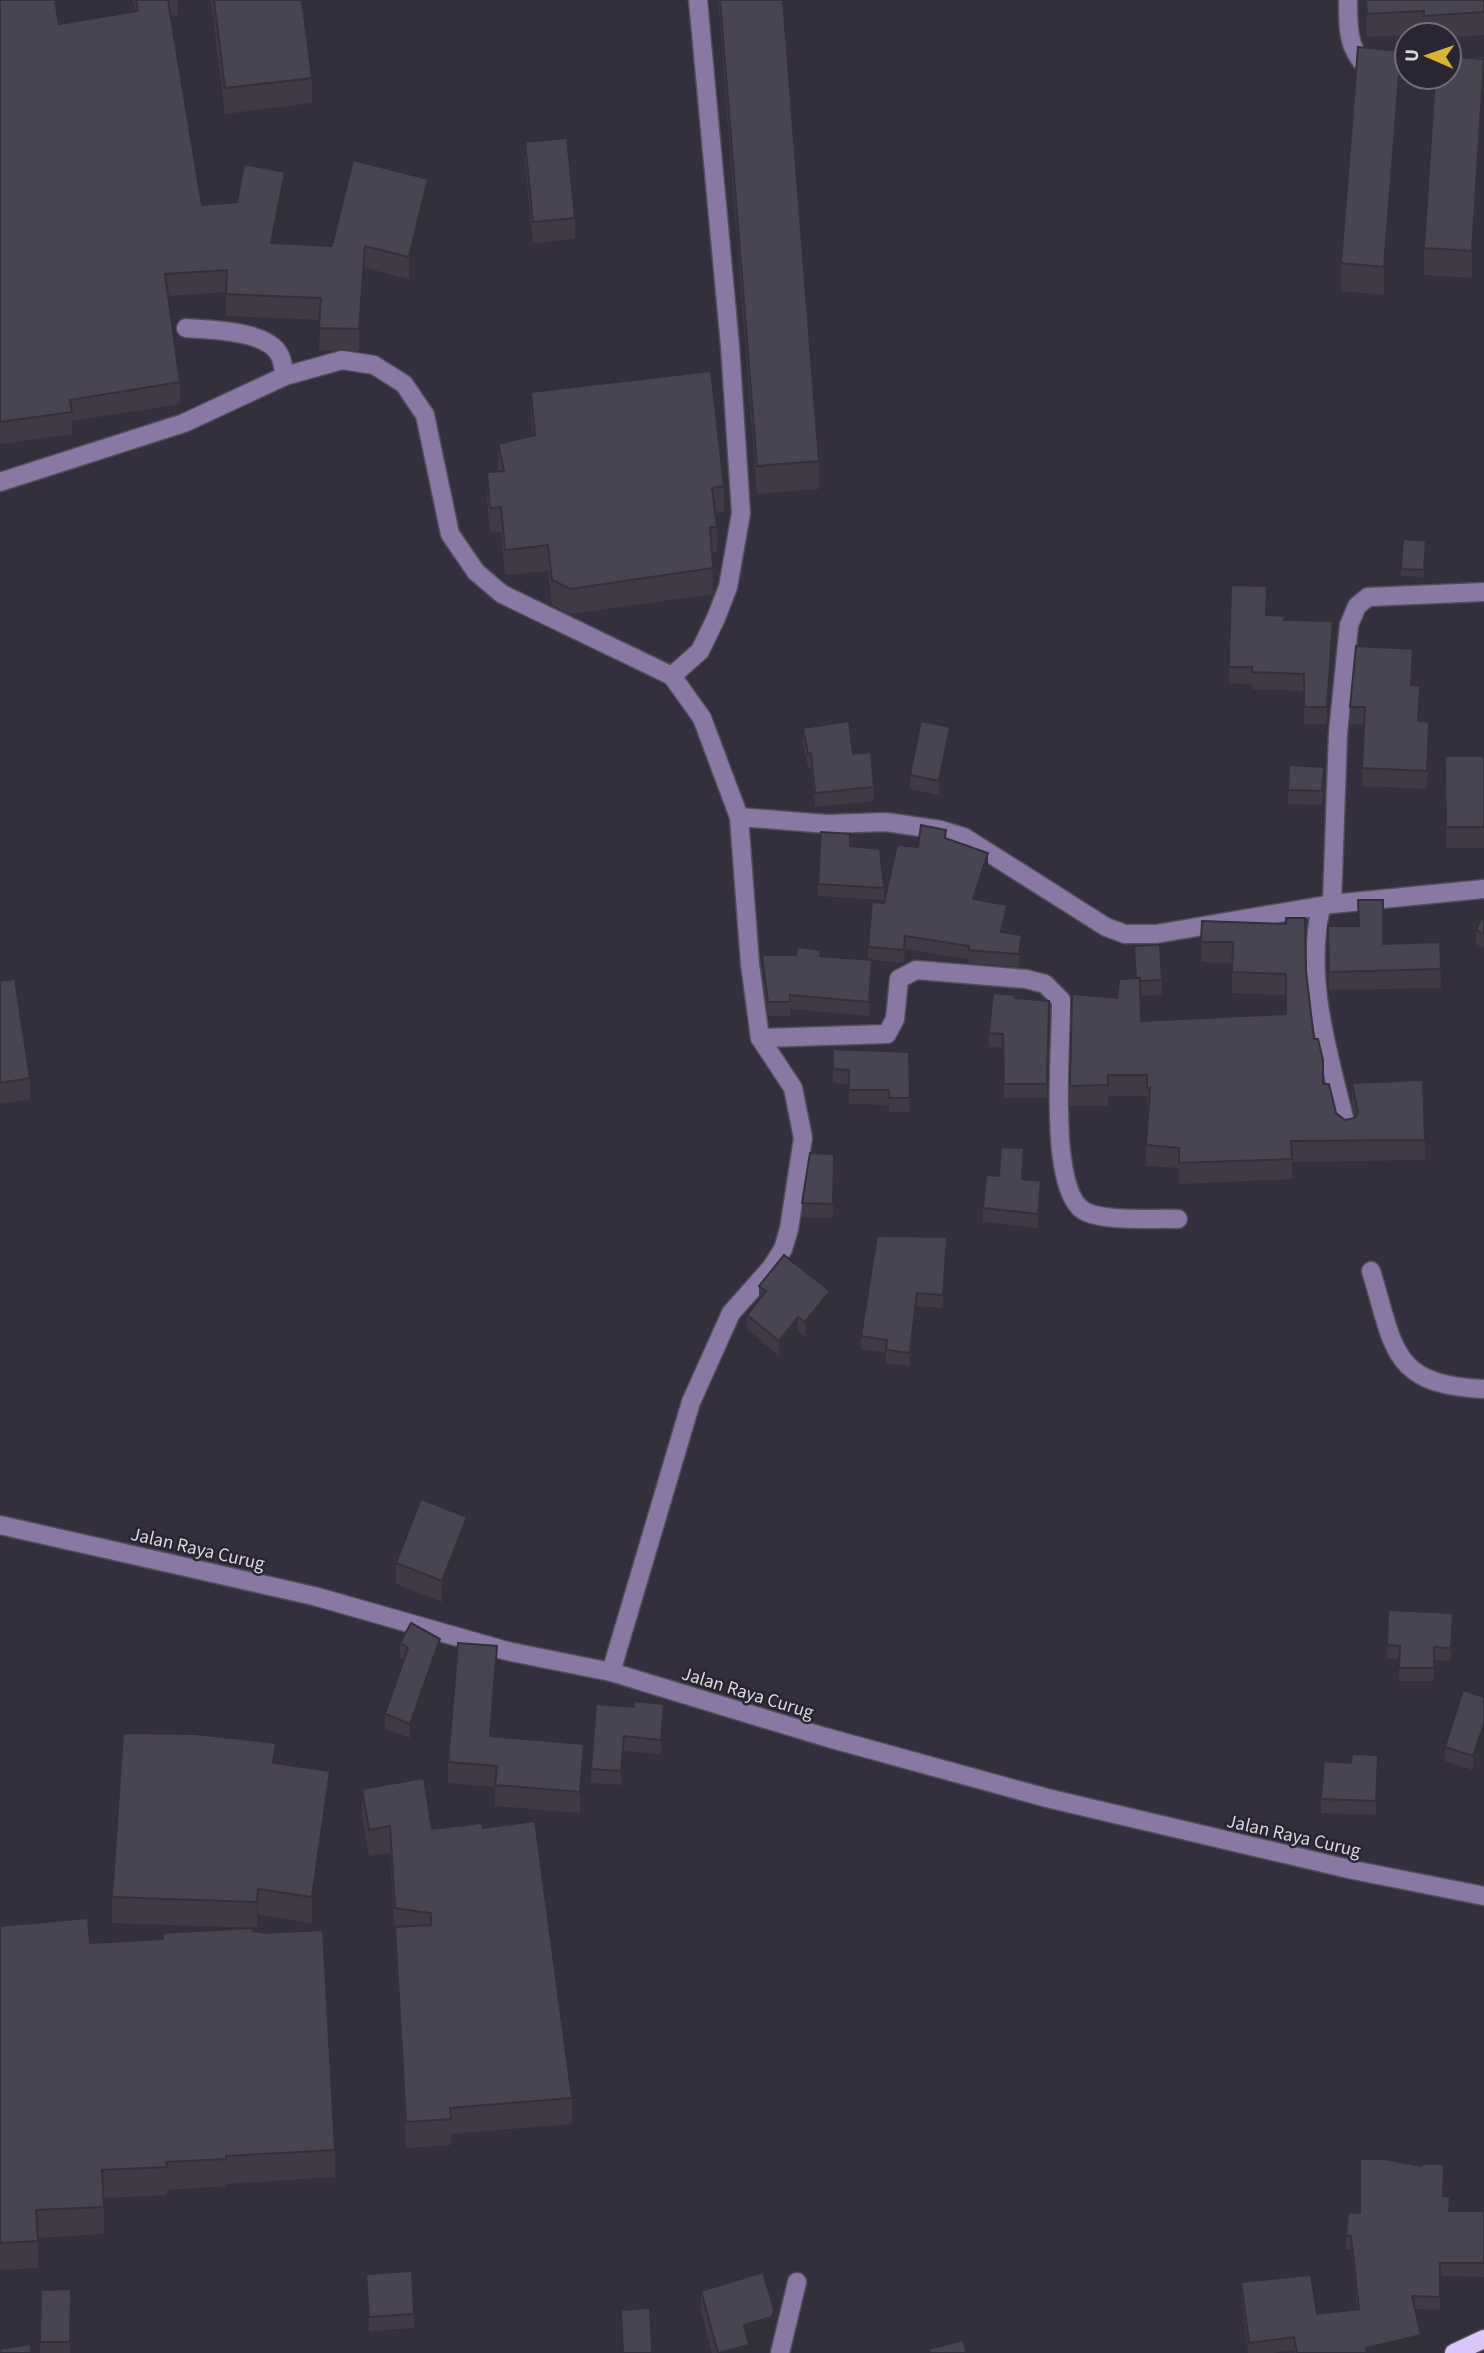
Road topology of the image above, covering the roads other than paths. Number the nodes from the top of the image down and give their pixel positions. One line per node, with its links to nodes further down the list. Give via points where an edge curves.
1 (698, 0): 10 (street, via 741,513 728,587 716,618 699,651)
2 (1348, 0): 3 (street, via 1350,42 1357,57 1366,66)
3 (1393, 66)
4 (1463, 67): 5 (street)
5 (1484, 68)
6 (186, 328): 7 (street, via 240,332 267,342 279,353)
7 (285, 376): 8 (street, via 184,423); 10 (street, via 342,360 374,365 404,384 425,415 450,534 476,572 502,594)
8 (0, 482)
9 (1484, 592): 13 (street, via 1368,597 1357,606 1349,625)
10 (672, 676): 11 (street, via 702,718)
11 (740, 817): 13 (street, via 827,824 886,822 964,836 1106,927 1125,934 1156,934); 14 (street)
12 (1484, 889): 13 (street)
13 (1326, 906): 15 (street, via 1315,932 1321,1021)
14 (760, 1038): 16 (street, via 887,1034 895,1019 899,979 916,970 1026,979 1045,985 1060,1000 1059,1122 1069,1196 1083,1211 1097,1216); 20 (street, via 793,1088 803,1138 789,1228 771,1268 731,1313 691,1402)
15 (1347, 1130)
16 (1178, 1219)
17 (1371, 1272): 18 (street, via 1397,1355 1411,1370 1430,1382)
18 (1484, 1389)
19 (0, 1525): 20 (street, Jalan Raya Curug, via 314,1595 507,1651)
20 (611, 1672): 21 (street, Jalan Raya Curug, via 1048,1798 1339,1867)
21 (1484, 1896)
22 (797, 2283): 24 (street)
23 (1484, 2339): 25 (main road)
24 (780, 2353)
25 (1454, 2353)

